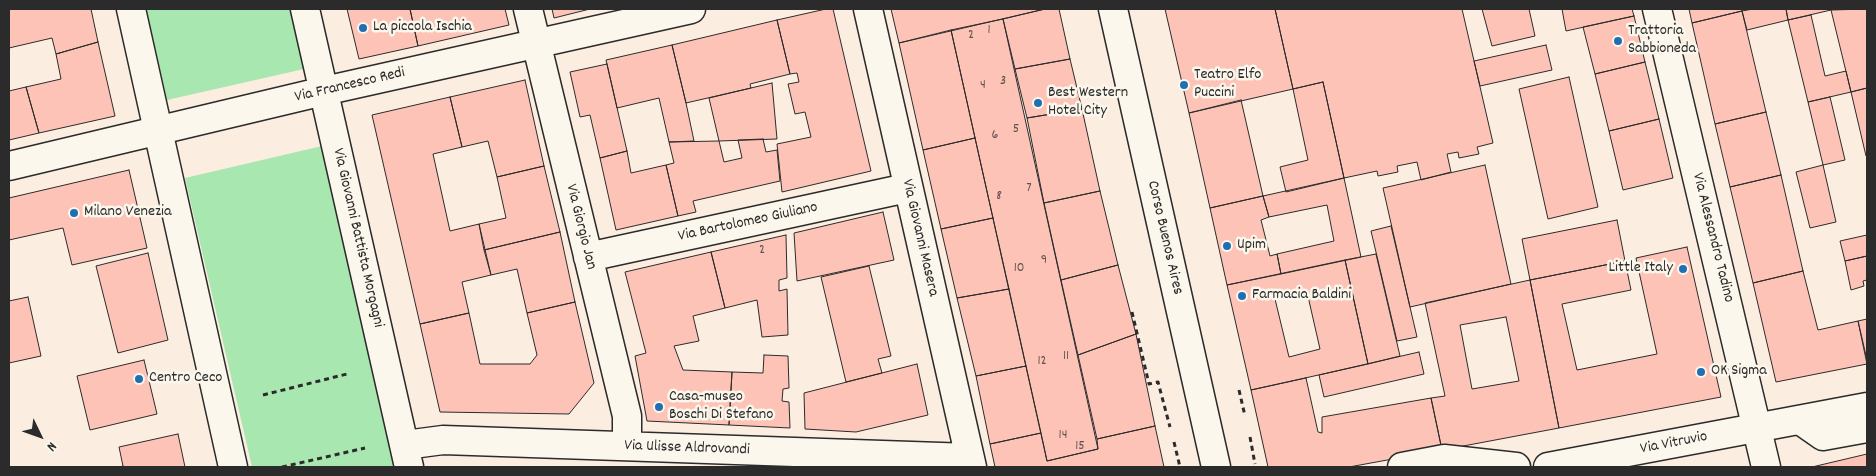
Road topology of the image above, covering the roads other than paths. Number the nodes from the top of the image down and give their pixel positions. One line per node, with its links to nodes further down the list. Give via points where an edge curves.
1 (131, 9): 10 (street)
2 (305, 9): 9 (street, Via Giovanni Battista Morgagni)
3 (528, 9): 8 (street, Via Giorgio Jan)
4 (691, 9): 8 (street, Via Francesco Redi)
5 (868, 9): 12 (street, Via Giovanni Masera)
6 (1113, 9): 22 (street, Corso Buenos Aires)
7 (1657, 9): 16 (street, Via Alessandro Tadino)
8 (536, 44): 9 (street, Via Francesco Redi); 13 (street, Via Giorgio Jan)
9 (324, 91): 10 (street, Via Francesco Redi); 19 (street, Via Giovanni Battista Morgagni)
10 (159, 130): 11 (street, Via Francesco Redi); 21 (street)
11 (9, 166)
12 (908, 188): 13 (street, Via Bartolomeo Giuliano); 20 (street, Via Giovanni Masera)
13 (588, 258): 18 (street, Via Giorgio Jan, via 627,416)
14 (1867, 407): 15 (street, Via Vitruvio)
15 (1800, 420): 16 (street, Via Vitruvio); 17 (street, via 1823,436)
16 (1758, 428): 25 (street, Via Vitruvio); 26 (street, Via Alessandro Tadino)
17 (1867, 428)
18 (627, 446): 19 (street, Via Ulisse Aldrovandi, via 443,440); 20 (street, Via Ulisse Aldrovandi)
19 (407, 456)
20 (971, 463)
21 (233, 467)
22 (1216, 467)
23 (1402, 467): 24 (street, via 1444,459)
24 (1516, 467)
25 (1548, 467)
26 (1766, 467)

